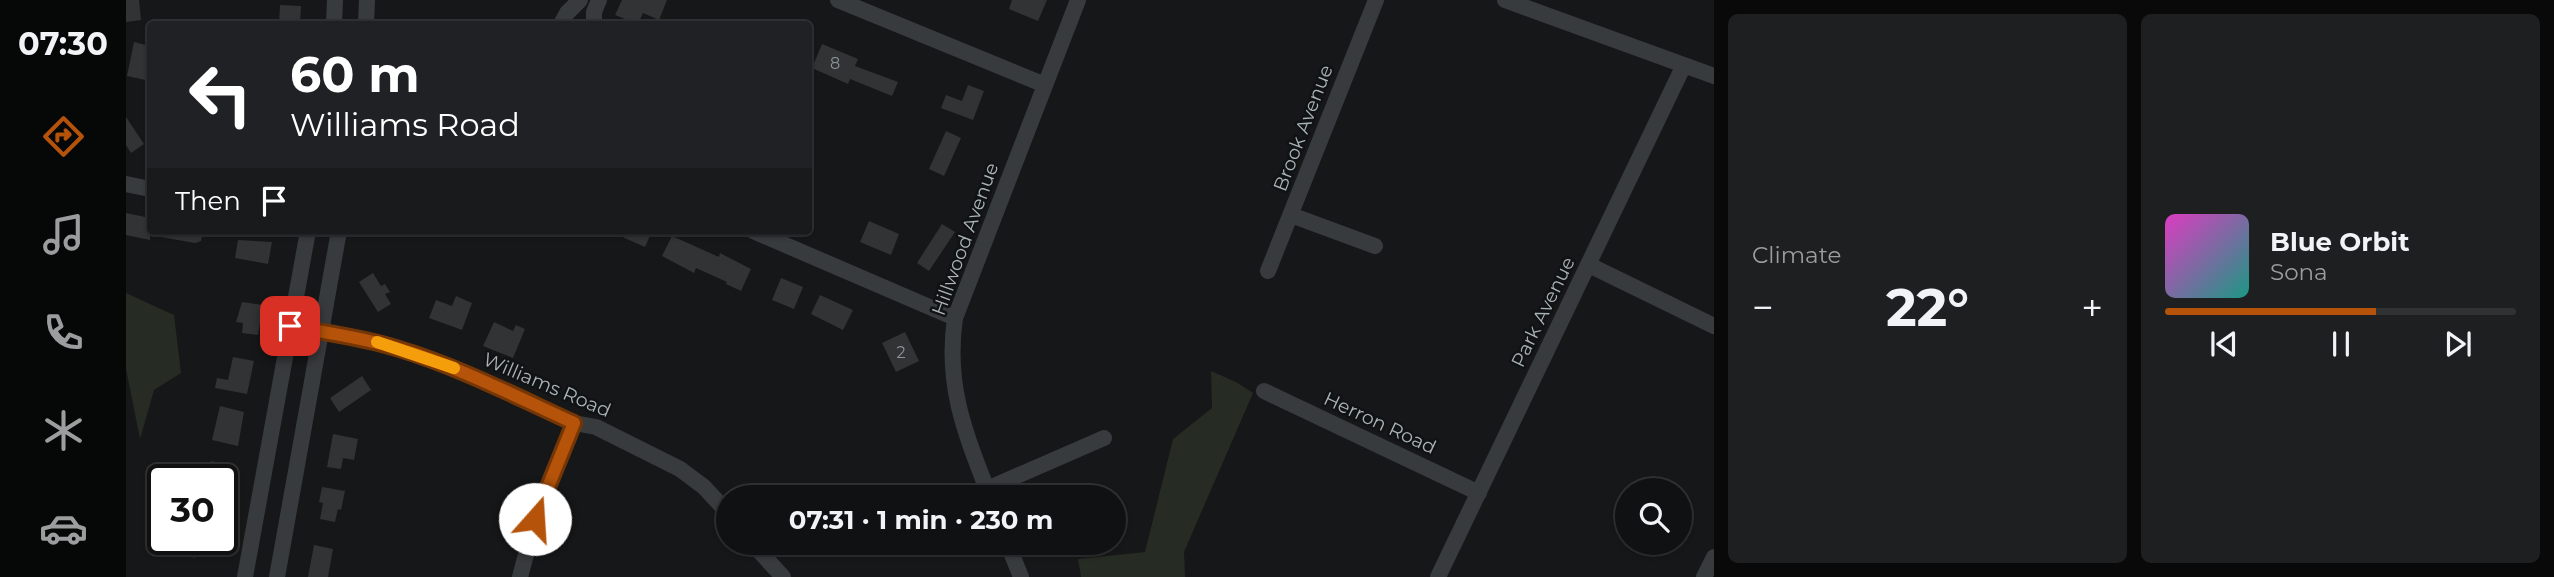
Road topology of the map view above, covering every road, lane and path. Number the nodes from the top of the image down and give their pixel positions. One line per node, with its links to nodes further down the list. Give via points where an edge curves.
1 (335, 0): 9 (street)
2 (367, 0): 10 (street)
3 (580, 0): 11 (street)
4 (599, 0): 12 (street)
5 (838, 0): 15 (street)
6 (1078, 0): 15 (street, Hillwood Avenue)
7 (1376, 0): 18 (street, Brook Avenue)
8 (1505, 0): 13 (street)
9 (334, 21)
10 (366, 21)
11 (563, 21)
12 (594, 21)
13 (1684, 65): 14 (street); 23 (street, Park Avenue)
14 (1714, 76)
15 (1045, 85): 25 (street, Hillwood Avenue)
16 (126, 184): 17 (street)
17 (147, 188)
18 (1291, 215): 22 (street); 24 (street, Brook Avenue)
19 (307, 235): 26 (street)
20 (338, 235): 28 (street)
21 (762, 235): 25 (street)
22 (1375, 246)
23 (1589, 265): 27 (street); 34 (street, Park Avenue)
24 (1268, 271)
25 (955, 318): 32 (street, Hillwood Avenue, via 955,396)
26 (290, 326): 28 (street, Williams Road); 39 (street)
27 (1714, 326)
28 (321, 332): 30 (street, Williams Road, via 427,358); 40 (street)
29 (1264, 391): 34 (street, Herron Road)
30 (574, 423): 35 (street, Williams Road, via 596,427 680,469); 41 (street, via 539,506)
31 (1104, 438): 33 (street)
32 (985, 485)
33 (1005, 485)
34 (1479, 493): 44 (street, Park Avenue)
35 (716, 500)
36 (763, 555): 42 (street)
37 (1012, 555): 43 (street)
38 (1714, 556): 45 (street)
39 (245, 577)
40 (277, 577)
41 (520, 577)
42 (783, 577)
43 (1021, 577)
44 (1438, 577)
45 (1704, 577)

